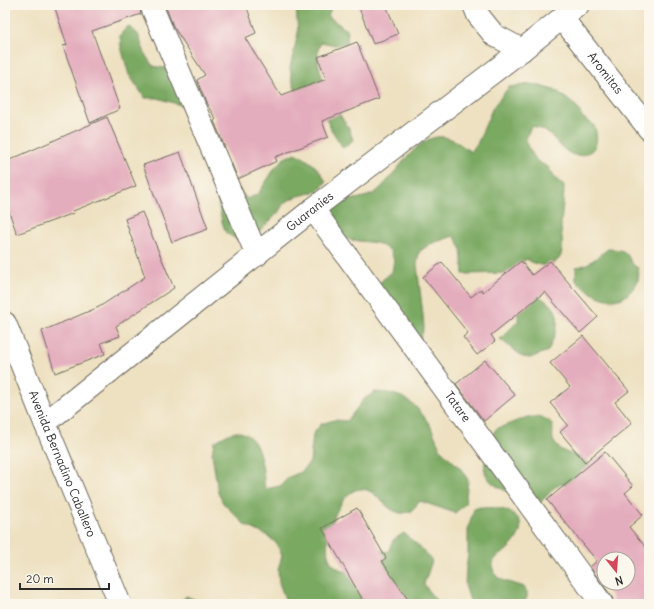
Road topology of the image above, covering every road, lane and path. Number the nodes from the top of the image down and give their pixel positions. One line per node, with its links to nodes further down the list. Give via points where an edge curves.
1 (151, 5): 7 (street)
2 (474, 5): 4 (street, via 478,15 494,35)
3 (570, 11): 4 (street, Guaraníes); 5 (street, Aromitas)
4 (522, 50): 6 (street, Guaraníes)
5 (649, 128)
6 (314, 209): 7 (street, Guaraníes); 11 (street, Tatare)
7 (257, 255): 9 (street, Guaraníes)
8 (5, 323): 9 (street, Avenida Bernadino Caballero)
9 (45, 423): 10 (street, Avenida Bernadino Caballero)
10 (120, 604)
11 (602, 604)

